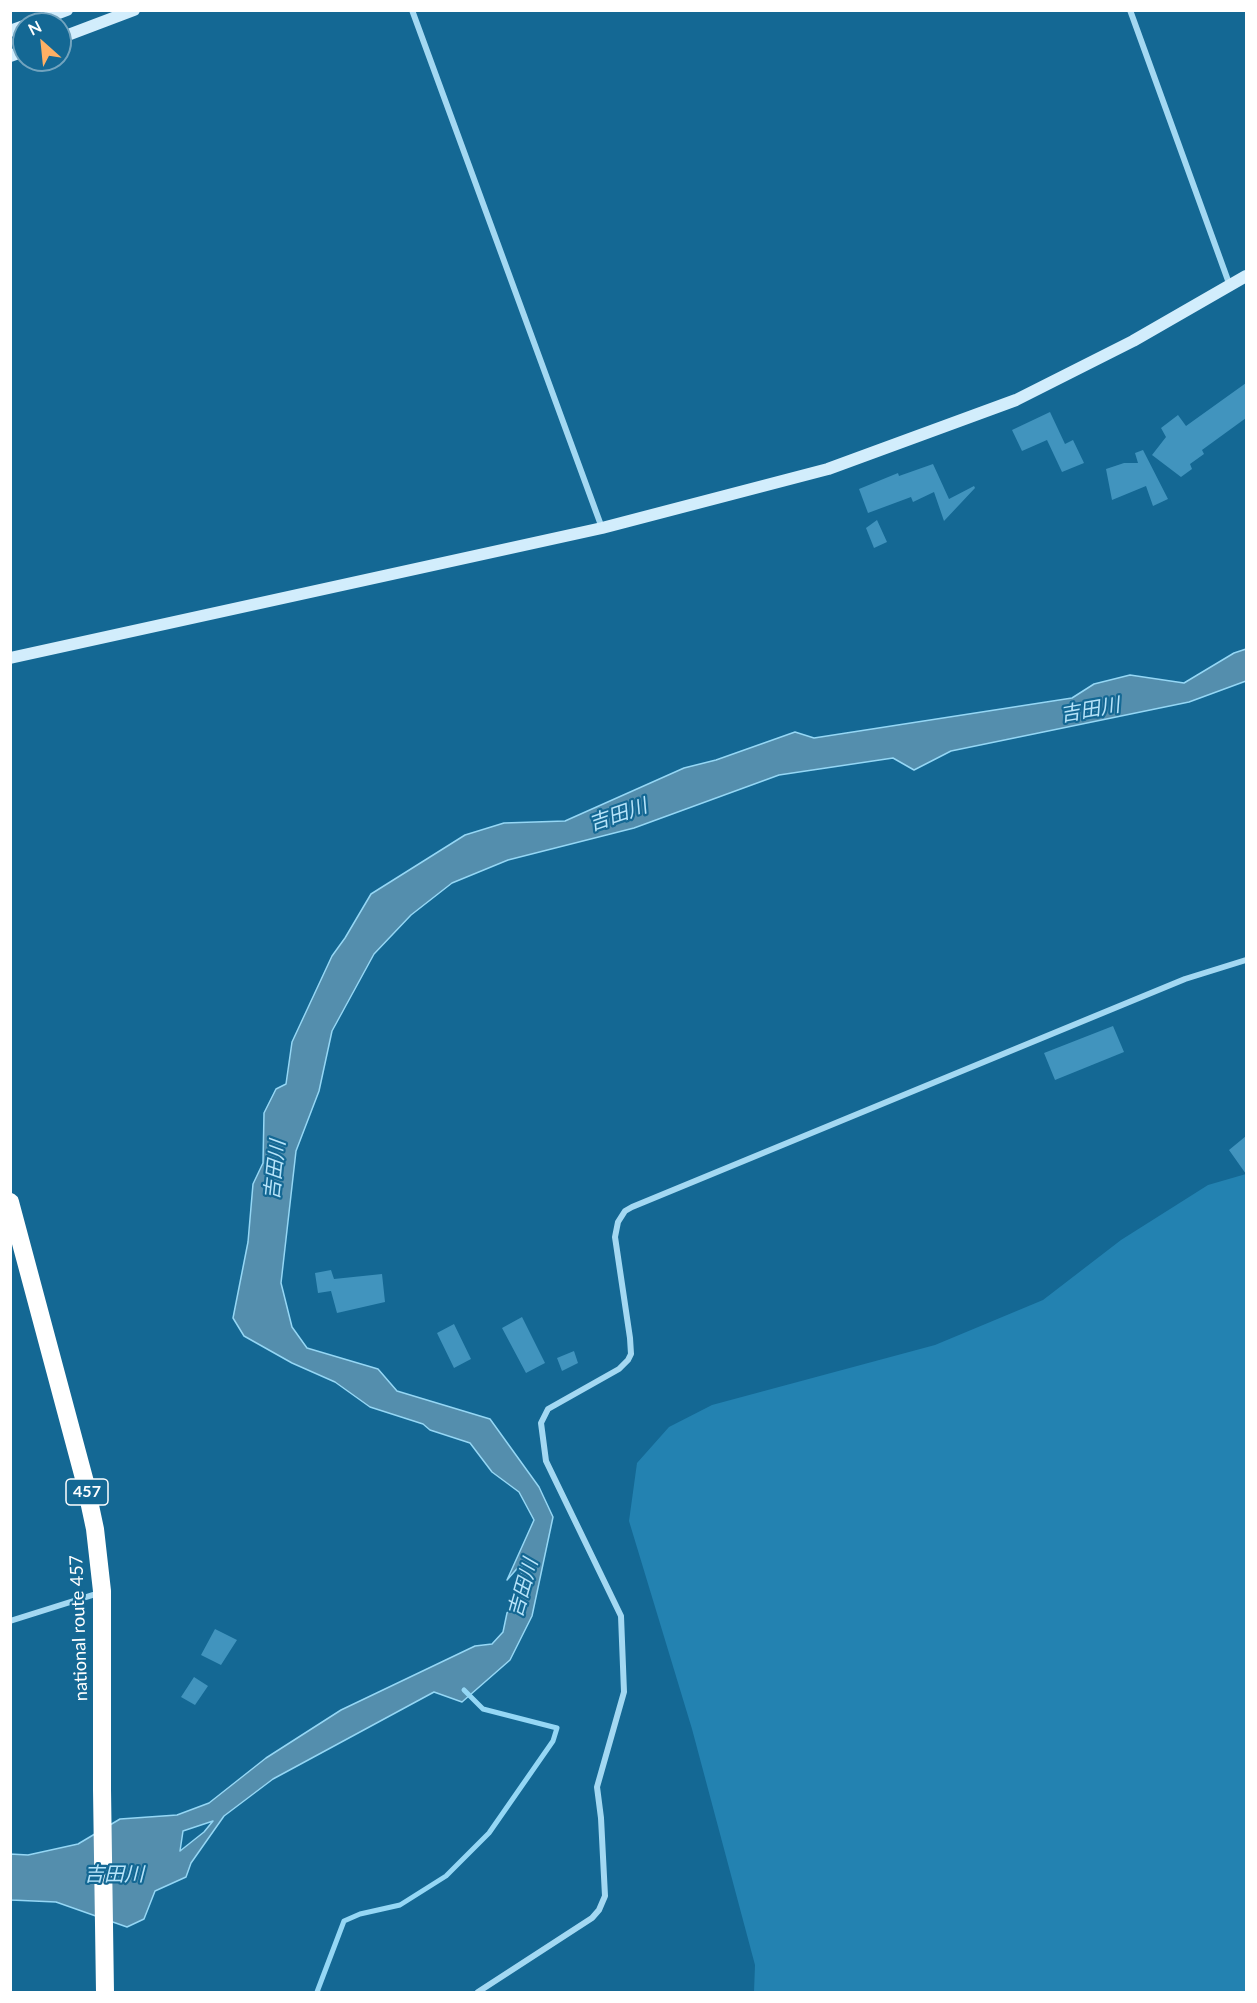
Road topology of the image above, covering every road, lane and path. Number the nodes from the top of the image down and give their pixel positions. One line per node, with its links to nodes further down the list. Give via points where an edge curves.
1 (134, 10): 4 (street)
2 (412, 10): 7 (street)
3 (1130, 10): 6 (street)
4 (72, 33)
5 (1246, 276): 6 (street)
6 (1230, 286): 7 (street, via 1016,400 828,469)
7 (602, 528): 8 (street)
8 (10, 658)
9 (1246, 960): 14 (street, via 1185,979 625,1211 615,1237 631,1354 619,1369 548,1409 541,1423 546,1461 621,1616 624,1692 597,1787 605,1896 592,1918)
10 (10, 1202): 11 (highway, national route 457 / 457, via 85,1482)
11 (102, 1591): 12 (street); 13 (highway, national route 457 / 457)
12 (10, 1621)
13 (105, 1992)
14 (478, 1992)

